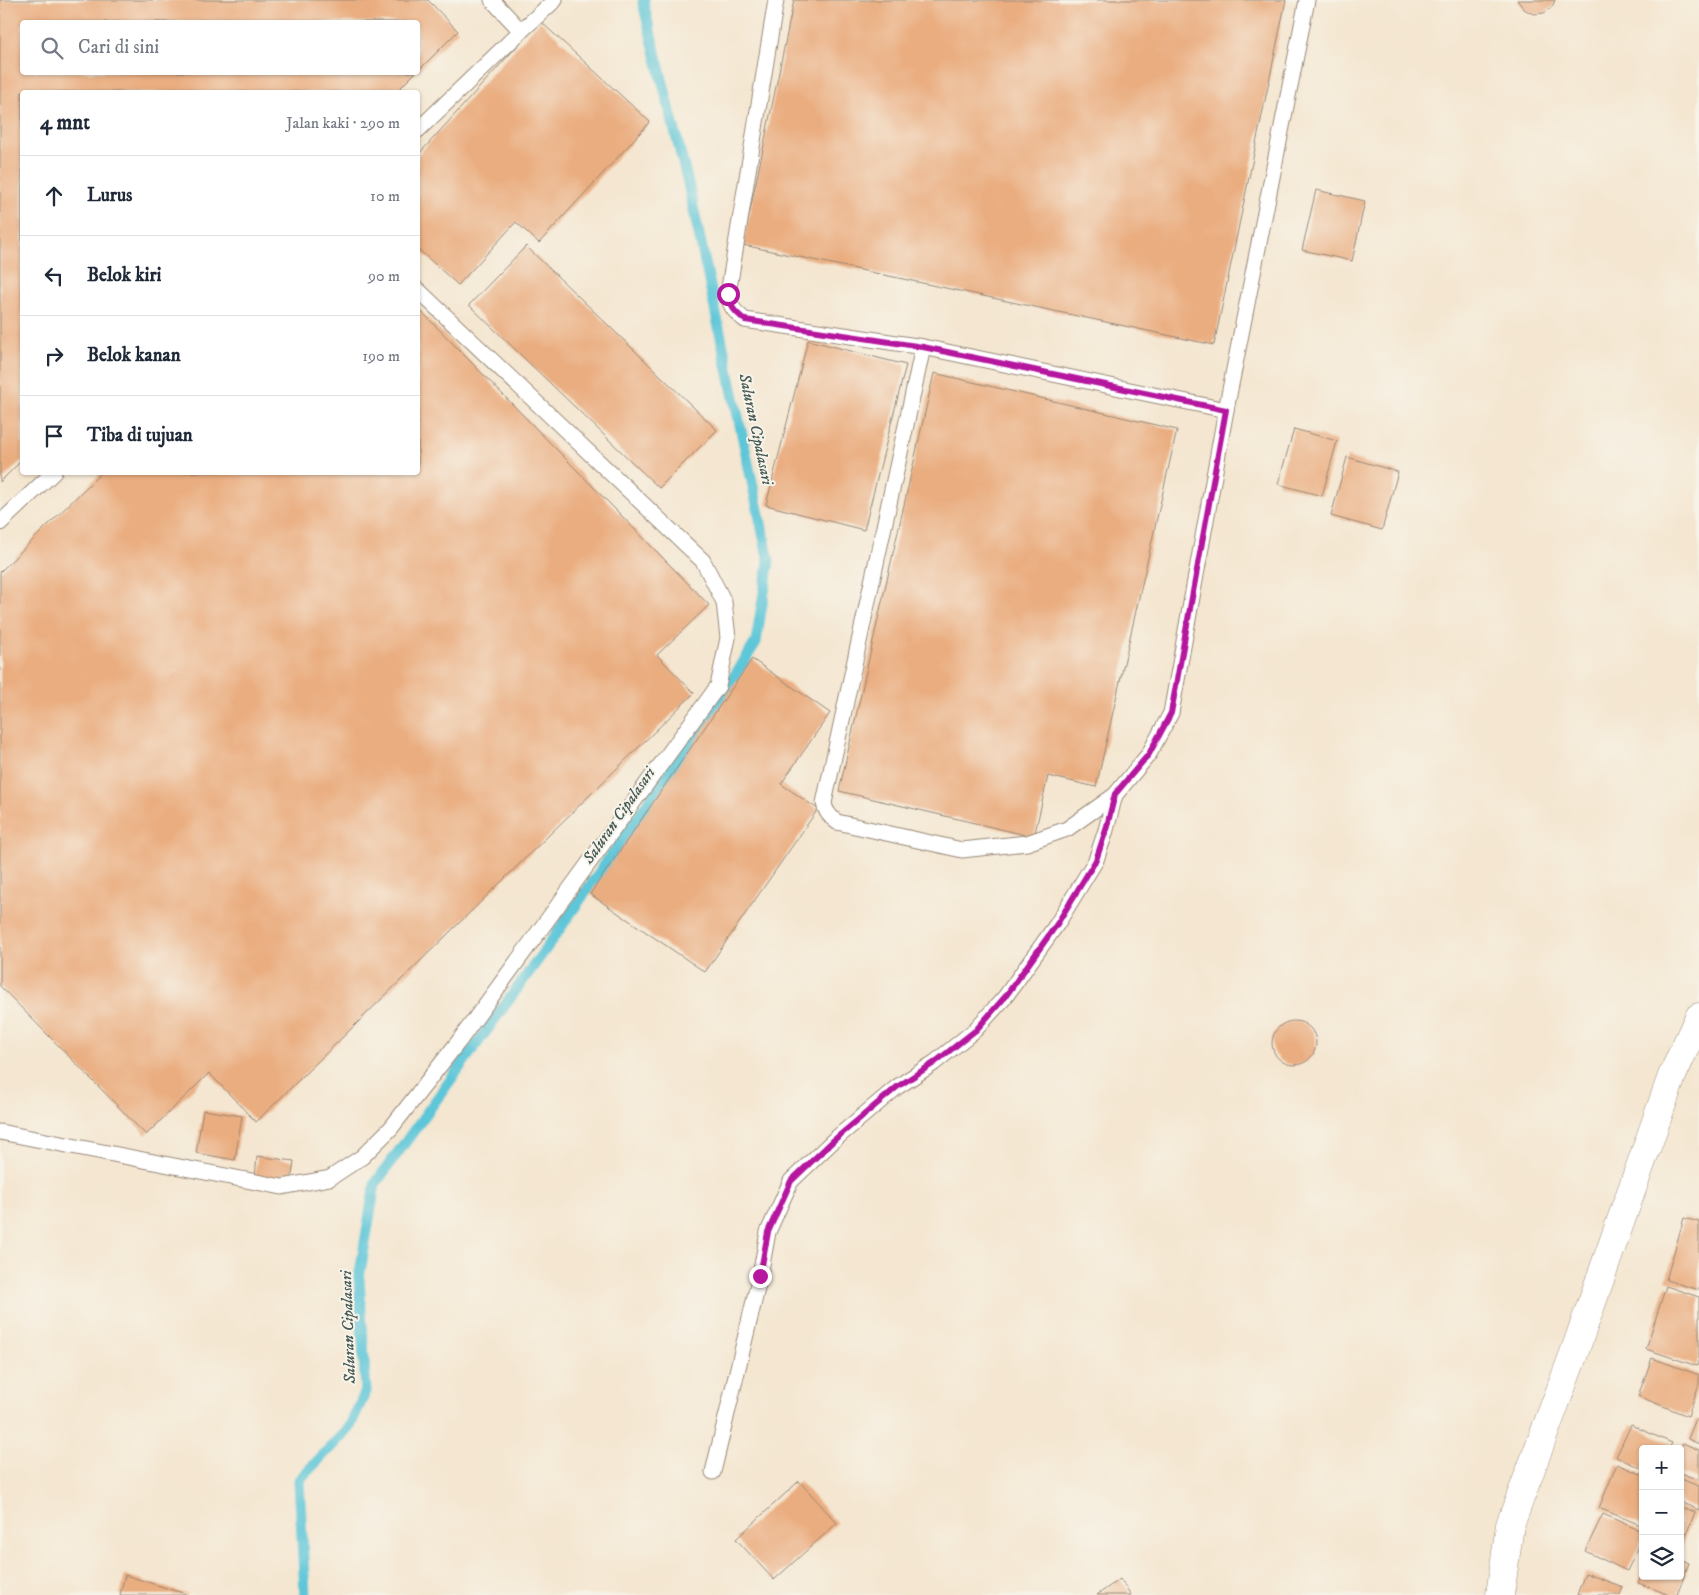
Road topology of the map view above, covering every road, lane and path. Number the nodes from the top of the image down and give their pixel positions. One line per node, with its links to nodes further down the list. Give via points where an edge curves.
1 (492, 0): 5 (lane)
2 (555, 0): 5 (lane)
3 (776, 0): 8 (lane, via 729,286 729,305 745,320)
4 (1307, 0): 9 (lane)
5 (521, 30): 6 (lane)
6 (420, 128)
7 (420, 292): 14 (lane, via 703,561 724,602 728,638 718,686 459,1041 391,1128 362,1157 330,1178 282,1187)
8 (923, 347): 9 (lane); 12 (lane, via 825,808 837,822 962,850 1027,843 1068,829)
9 (1226, 410): 12 (lane, via 1171,713 1149,754)
10 (51, 475): 11 (lane)
11 (0, 523)
12 (1115, 794): 15 (lane, via 1096,860 1057,924 1005,997 976,1030 897,1087 791,1181 768,1232)
13 (1699, 1017): 16 (street, via 1672,1076 1510,1525)
14 (0, 1132)
15 (713, 1472)
16 (1500, 1595)

